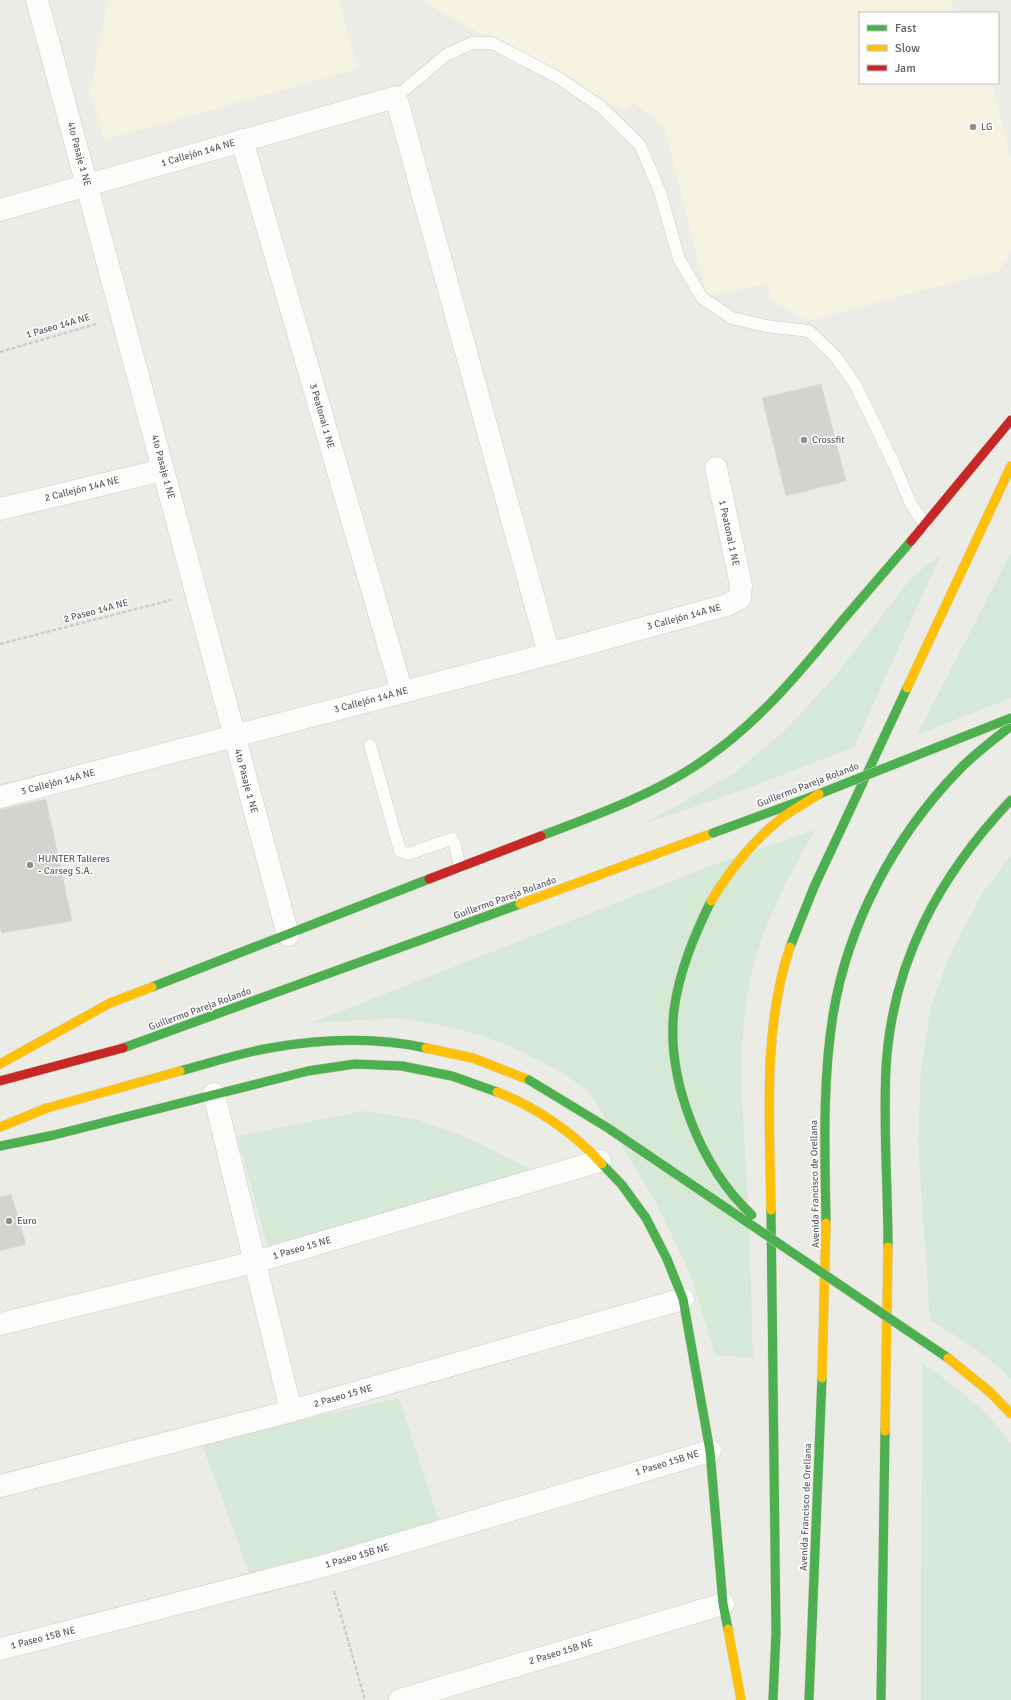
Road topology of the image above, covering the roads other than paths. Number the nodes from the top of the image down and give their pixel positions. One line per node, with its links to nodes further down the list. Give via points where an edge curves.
1 (37, 0): 4 (street, 4to Pasaje 1 NE)
2 (396, 97): 3 (street, 1 Callejón 14A NE); 11 (lane, via 446,55 472,43 492,43 557,77 600,106 640,145 660,192 679,259 702,298 732,318 766,326 809,331 836,357 856,386 911,504); 13 (street)
3 (242, 140): 4 (street, 1 Callejón 14A NE); 14 (street, 3 Peatonal 1 NE)
4 (87, 185): 5 (street, 1 Callejón 14A NE); 9 (street, 4to Pasaje 1 NE)
5 (0, 210)
6 (1011, 420): 11 (main road)
7 (1011, 466): 42 (main road, via 814,887 794,936 780,986 772,1040 770,1102 776,1633)
8 (716, 468): 12 (street, 1 Peatonal 1 NE, via 741,585)
9 (163, 470): 10 (street, 2 Callejón 14A NE); 17 (street, 4to Pasaje 1 NE)
10 (0, 509)
11 (925, 525): 22 (main road, via 774,701 704,760 667,784 635,800)
12 (740, 598): 13 (street, 3 Callejón 14A NE, via 727,605)
13 (549, 654): 14 (street, 3 Callejón 14A NE)
14 (402, 692): 17 (street, 3 Callejón 14A NE)
15 (1011, 718): 19 (main road, Guillermo Pareja Rolando, bridge)
16 (1011, 726): 43 (main road, Avenida Francisco de Orellana, via 964,765 910,830 870,901 849,950 838,992 829,1045 826,1085 828,1241)
17 (234, 736): 20 (street, 3 Callejón 14A NE); 23 (street, 4to Pasaje 1 NE)
18 (370, 745): 22 (lane, via 400,851 408,854 452,839)
19 (819, 794): 25 (main road, Guillermo Pareja Rolando, bridge, via 124,1048); 30 (main road, bridge, via 777,822 728,874 703,915 689,948 675,998 676,1068 685,1106 702,1149 723,1182 747,1211)
20 (0, 797)
21 (1011, 800): 44 (main road, via 987,823 939,890 919,930 901,977 893,1010 885,1094 888,1244)
22 (460, 868): 23 (main road)
23 (288, 935): 24 (main road, via 110,1003)
24 (0, 1064)
25 (0, 1081)
26 (214, 1094): 28 (main road, via 54,1135); 29 (main road, via 308,1071 355,1064 402,1066 452,1076 507,1096 544,1116 586,1146); 31 (street)
27 (0, 1127): 30 (main road, bridge, via 47,1108 270,1048 323,1042 373,1041 418,1046 473,1058 529,1080 608,1128)
28 (0, 1146)
29 (600, 1162): 31 (street, 1 Paseo 15 NE); 32 (main road, via 622,1185 646,1218 667,1259)
30 (803, 1259): 35 (main road, bridge, via 958,1365)
31 (255, 1262): 33 (street, 1 Paseo 15 NE); 34 (street)
32 (683, 1299): 34 (street, 2 Paseo 15 NE); 36 (main road)
33 (0, 1324)
34 (291, 1411): 37 (street, 2 Paseo 15 NE)
35 (1011, 1414)
36 (710, 1451): 38 (main road); 39 (street, 1 Paseo 15B NE, via 327,1565)
37 (0, 1486)
38 (723, 1604): 40 (street, 2 Paseo 15B NE); 41 (main road)
39 (0, 1649)
40 (400, 1700)
41 (741, 1700)
42 (773, 1700)
43 (809, 1700)
44 (881, 1700)

